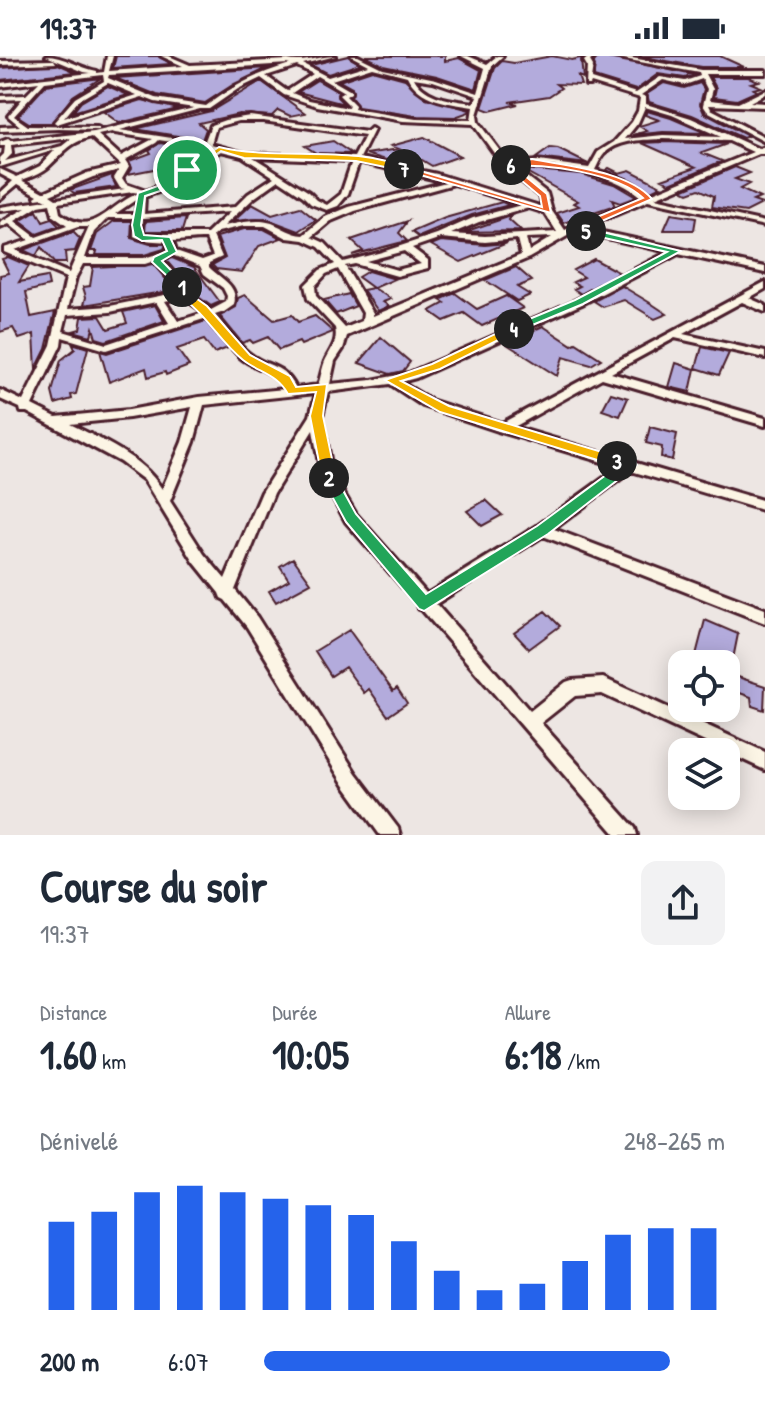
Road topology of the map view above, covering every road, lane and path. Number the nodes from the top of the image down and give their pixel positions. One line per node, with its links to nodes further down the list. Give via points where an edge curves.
1 (110, 56): 18 (street)
2 (164, 56): 15 (street)
3 (333, 56): 12 (street)
4 (354, 56): 13 (street)
5 (464, 56): 14 (street)
6 (500, 56): 14 (street)
7 (593, 56): 28 (street, via 587,61 588,84)
8 (611, 56): 20 (street)
9 (284, 59): 12 (street); 15 (street)
10 (54, 60): 11 (street); 18 (street); 23 (street, via 40,68)
11 (0, 63)
12 (296, 63): 17 (street); 19 (street)
13 (370, 66): 21 (street); 22 (street)
14 (488, 67): 30 (street)
15 (199, 68): 18 (street)
16 (765, 72): 20 (street)
17 (318, 73): 22 (street); 27 (street)
18 (106, 75): 23 (street); 29 (street); 43 (street)
19 (261, 75): 27 (street); 38 (street)
20 (702, 75): 28 (street, via 685,83 662,78); 33 (street, via 710,89)
21 (410, 76): 30 (street); 37 (street, via 417,87 453,104)
22 (328, 79): 39 (street, via 349,92 342,95 352,105)
23 (52, 80): 24 (street)
24 (43, 81): 25 (street); 31 (street)
25 (0, 85)
26 (765, 92): 34 (street)
27 (286, 94): 39 (street)
28 (638, 94): 35 (street)
29 (142, 95): 38 (street); 43 (street)
30 (481, 96): 37 (street)
31 (25, 97): 32 (street); 42 (street)
32 (0, 98)
33 (707, 102): 34 (street); 54 (street, via 714,114)
34 (744, 103): 36 (street)
35 (643, 105): 53 (street, via 702,123); 55 (street)
36 (765, 105)
37 (478, 106): 44 (street)
38 (206, 107): 45 (street); 49 (street)
39 (350, 111): 40 (street)
40 (371, 115): 44 (street, via 415,123); 51 (street)
41 (0, 118): 42 (street)
42 (10, 118): 47 (street)
43 (57, 122): 46 (street)
44 (475, 122): 66 (street)
45 (213, 126): 51 (street, via 245,117); 59 (street)
46 (47, 127): 47 (street); 49 (street)
47 (27, 128): 48 (street); 57 (street, via 12,136)
48 (0, 129)
49 (106, 130): 50 (street); 52 (street)
50 (92, 134): 57 (street); 58 (street); 65 (street)
51 (370, 135): 63 (street)
52 (158, 137): 59 (street); 65 (street)
53 (728, 139): 55 (street, via 669,137); 61 (street)
54 (765, 140)
55 (617, 143): 68 (street, via 600,153)
56 (0, 144): 57 (street)
57 (10, 145): 64 (street)
58 (66, 145): 64 (street); 70 (street, via 43,168)
59 (207, 145): 60 (street)
60 (219, 149): 62 (street); 72 (street, via 166,186)
61 (763, 151): 75 (street)
62 (244, 155): 63 (street); 69 (street)
63 (356, 159): 69 (street, via 345,195 327,208); 71 (street)
64 (0, 163)
65 (123, 163): 72 (street, via 118,178); 74 (street)
66 (507, 165): 68 (street, via 532,161); 79 (street, via 544,195)
67 (0, 171): 70 (street)
68 (590, 172): 75 (street, via 638,189)
69 (278, 178): 78 (street)
70 (19, 179): 73 (street); 74 (street)
71 (451, 183): 76 (street); 95 (street, via 352,209 328,219)
72 (140, 193): 74 (street); 81 (street); 82 (street)
73 (0, 197)
74 (48, 198): 77 (street); 84 (street); 88 (street, via 53,210)
75 (648, 199): 83 (street); 89 (street)
76 (527, 206): 79 (street); 92 (street)
77 (0, 209)
78 (235, 209): 82 (street); 90 (street)
79 (548, 211): 91 (street)
80 (765, 214): 83 (street)
81 (106, 216): 82 (street); 86 (street)
82 (139, 217): 94 (street, via 138,236)
83 (751, 221): 85 (street)
84 (12, 222): 87 (street); 96 (street)
85 (765, 224)
86 (95, 225): 88 (street); 103 (street)
87 (0, 226)
88 (72, 226): 96 (street)
89 (576, 229): 91 (street); 99 (street)
90 (211, 234): 94 (street); 95 (street, via 256,223); 105 (street, via 218,256)
91 (563, 234): 93 (street); 101 (street)
92 (439, 236): 93 (street); 97 (street)
93 (521, 236): 101 (street)
94 (165, 237): 100 (street)
95 (306, 238): 106 (street, via 322,245)
96 (36, 241): 98 (street)
97 (405, 247): 104 (street); 104 (street, via 425,266 397,273)
98 (4, 249): 108 (street)
99 (676, 251): 107 (street); 123 (street, via 469,353)
100 (172, 252): 102 (street); 105 (street)
101 (526, 256): 116 (street)
102 (157, 259): 103 (street); 110 (street)
103 (80, 261): 108 (street)
104 (358, 262): 106 (street)
105 (203, 264): 115 (street, via 232,296 231,303)
106 (340, 265): 116 (street, via 367,308); 119 (street, via 310,285 311,297)
107 (765, 270)
108 (71, 277): 114 (street)
109 (765, 285): 111 (street)
110 (184, 294): 112 (street); 115 (street)
111 (742, 298): 113 (street); 120 (street)
112 (159, 299): 114 (street); 117 (street)
113 (765, 309)
114 (64, 312): 118 (street)
115 (209, 316): 117 (street); 125 (street, via 246,357 286,379)
116 (367, 322): 119 (street)
117 (176, 326): 118 (street, via 106,347)
118 (58, 333): 128 (street)
119 (342, 334): 124 (street)
120 (674, 335): 121 (street); 122 (street)
121 (765, 355)
122 (601, 374): 131 (street); 132 (street)
123 (391, 380): 124 (street); 132 (street, via 427,403)
124 (323, 387): 125 (street); 129 (street)
125 (292, 391): 127 (street)
126 (0, 394): 128 (street)
127 (199, 401): 130 (street); 134 (street)
128 (25, 409): 130 (street)
129 (316, 416): 137 (street, via 268,492); 138 (street, via 327,475 351,518)
130 (54, 421): 134 (street, via 124,459 148,477)
131 (765, 422)
132 (502, 428): 133 (street)
133 (630, 465): 135 (street); 136 (street)
134 (164, 499): 137 (street)
135 (765, 506)
136 (542, 530): 138 (street); 139 (street)
137 (226, 594): 142 (street, via 252,622)
138 (424, 604): 140 (street)
139 (765, 616)
140 (530, 722): 141 (street, via 572,688 603,686); 143 (street)
141 (765, 761)
142 (391, 835)
143 (628, 835)

